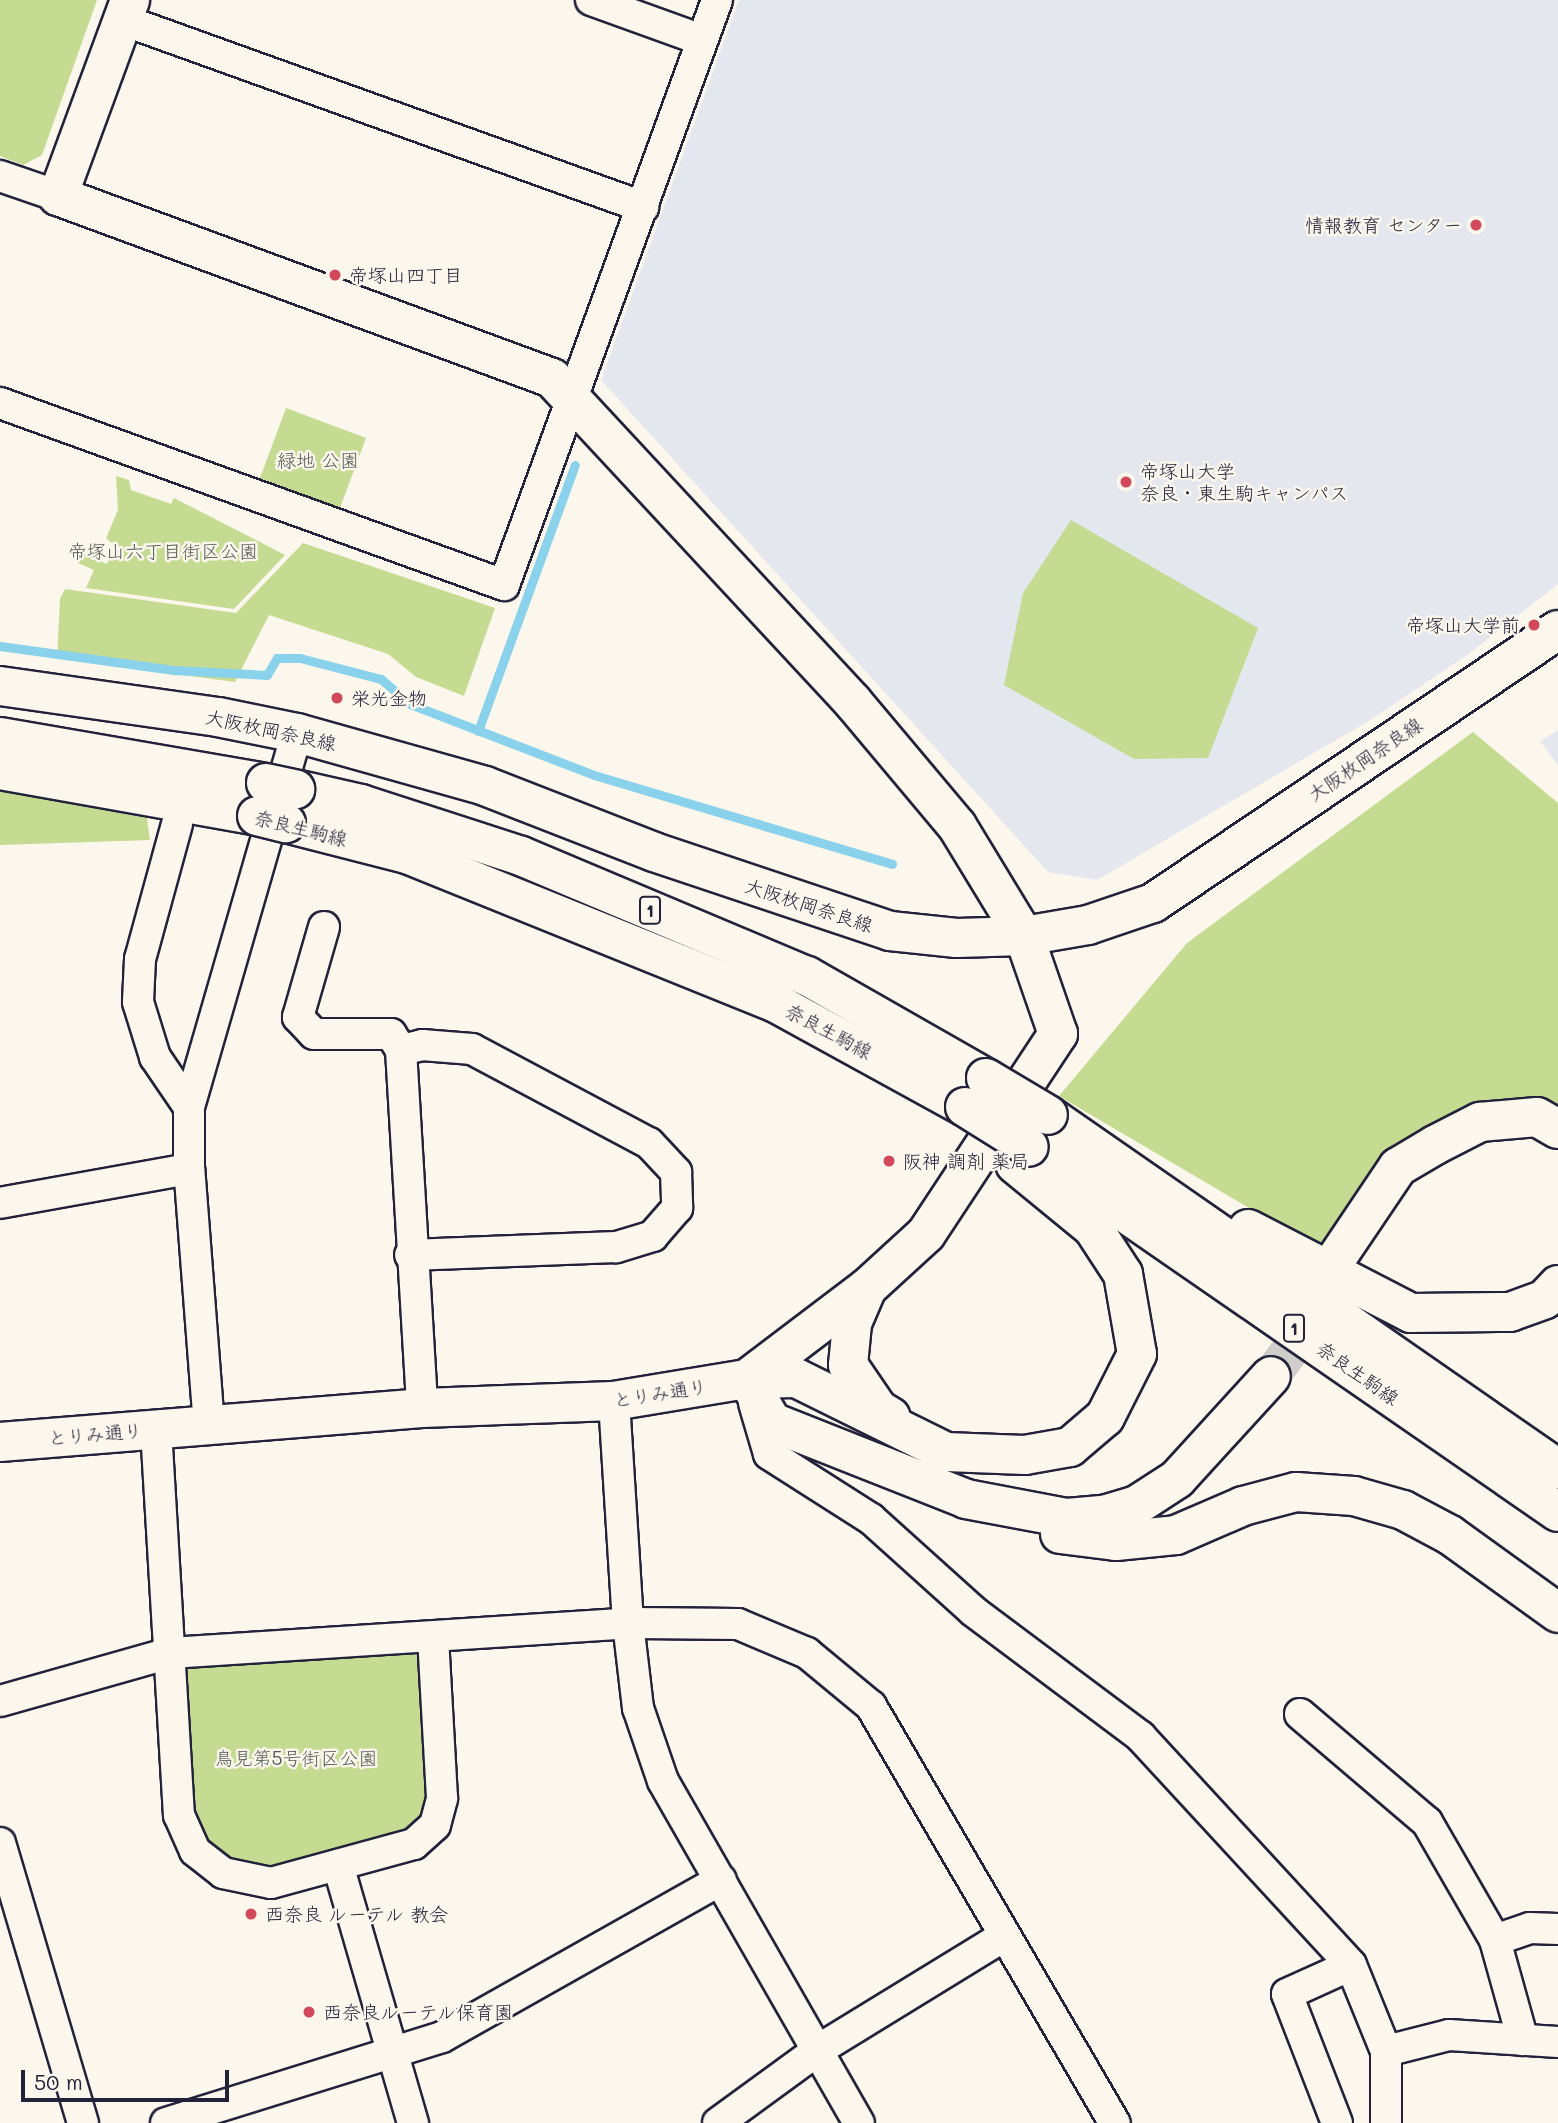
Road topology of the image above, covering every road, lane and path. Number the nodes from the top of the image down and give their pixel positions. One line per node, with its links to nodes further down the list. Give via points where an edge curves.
1 (591, 0): 4 (street)
2 (717, 0): 4 (street)
3 (126, 10): 6 (main road); 7 (street)
4 (702, 40): 7 (street)
5 (0, 176): 6 (street)
6 (58, 196): 8 (main road, via 552,378)
7 (643, 207): 8 (street)
8 (572, 396): 9 (street, via 504,585); 18 (main road, via 895,751 957,826)
9 (0, 403)
10 (1558, 630): 18 (main road, 大阪枚岡奈良線, via 1153,903 1088,925)
11 (0, 686): 12 (main road, 大阪枚岡奈良線)
12 (297, 733): 18 (main road, 大阪枚岡奈良線, via 485,786 844,919 890,931 957,938); 21 (street)
13 (0, 737): 15 (main road, 奈良生駒線 / 1)
14 (0, 770): 15 (main road, 奈良生駒線 / 1)
15 (276, 803): 20 (main road, 奈良生駒線 / 1, via 776,1003); 20 (main road, 奈良生駒線 / 1, via 361,804 546,867 807,976)
16 (177, 824): 21 (street, via 140,959 138,1002 155,1057)
17 (324, 927): 19 (street, via 298,1017 314,1034 391,1034)
18 (1024, 936): 29 (main road, とりみ通り, via 1058,1034 926,1234)
19 (401, 1050): 27 (street); 27 (street, via 422,1045 472,1049 649,1143 676,1172 677,1208 653,1236 616,1247)
20 (968, 1103): 23 (main road, 奈良生駒線 / 1, bridge); 23 (main road)
21 (189, 1107): 25 (street)
22 (1558, 1129): 24 (main road, via 1537,1117 1480,1122 1398,1167 1344,1263 1403,1189 1484,1143 1535,1142)
23 (1031, 1142): 28 (main road, via 1265,1239 1411,1313 1510,1312 1545,1299); 36 (main road, via 1123,1274 1137,1354 1105,1417 1070,1447 1025,1455); 37 (main road, 奈良生駒線 / 1); 39 (main road, 奈良生駒線 / 1)
24 (1558, 1158)
25 (189, 1169): 26 (street); 33 (street)
26 (0, 1203)
27 (411, 1255): 32 (street)
28 (1558, 1285)
29 (867, 1288): 30 (main road, とりみ通り); 36 (main road, via 852,1324 848,1365 878,1409)
30 (747, 1379): 31 (main road, とりみ通り); 36 (main road, via 796,1378); 38 (main road, via 772,1422); 52 (street, via 769,1454 871,1519 973,1611 1140,1736)
31 (614, 1401): 32 (main road, とりみ通り); 41 (street)
32 (422, 1408): 33 (main road, とりみ通り)
33 (209, 1426): 34 (main road, とりみ通り)
34 (156, 1429): 35 (main road, とりみ通り); 43 (street)
35 (0, 1442)
36 (946, 1452): 38 (main road, via 1022,1488 1076,1497 1102,1496 1161,1473 1193,1448 1266,1373 1177,1479 1137,1505 1104,1515 1067,1518)
37 (1558, 1469)
38 (966, 1499): 40 (main road, via 1025,1526 1116,1541 1176,1535 1243,1506 1296,1492 1354,1496 1403,1510 1450,1535)
39 (1558, 1512)
40 (1558, 1613)
41 (628, 1623): 42 (street); 48 (street, via 638,1708 663,1781); 50 (street, via 738,1624 818,1662 871,1706 916,1776)
42 (433, 1637): 43 (street); 47 (street, via 442,1798 435,1825 414,1844)
43 (170, 1653): 44 (street); 47 (street, via 179,1815 195,1851 222,1873 271,1882)
44 (0, 1701)
45 (1300, 1714): 51 (street, via 1427,1822)
46 (0, 1843): 58 (street)
47 (338, 1865): 57 (street)
48 (722, 1880): 55 (street); 57 (street, via 442,2038)
49 (1558, 1929): 51 (street, via 1530,1928)
50 (1004, 1936): 55 (street); 63 (street)
51 (1495, 1940): 53 (street)
52 (1352, 1965): 56 (street); 64 (street, via 1287,1994)
53 (1523, 2040): 54 (street); 56 (street, via 1449,2035)
54 (1558, 2042)
55 (818, 2050): 61 (street); 62 (street)
56 (1385, 2051): 65 (street)
57 (393, 2056): 59 (street); 60 (street)
58 (83, 2123)
59 (166, 2123)
60 (413, 2123)
61 (718, 2123)
62 (859, 2123)
63 (1115, 2123)
64 (1337, 2123)
65 (1386, 2123)

